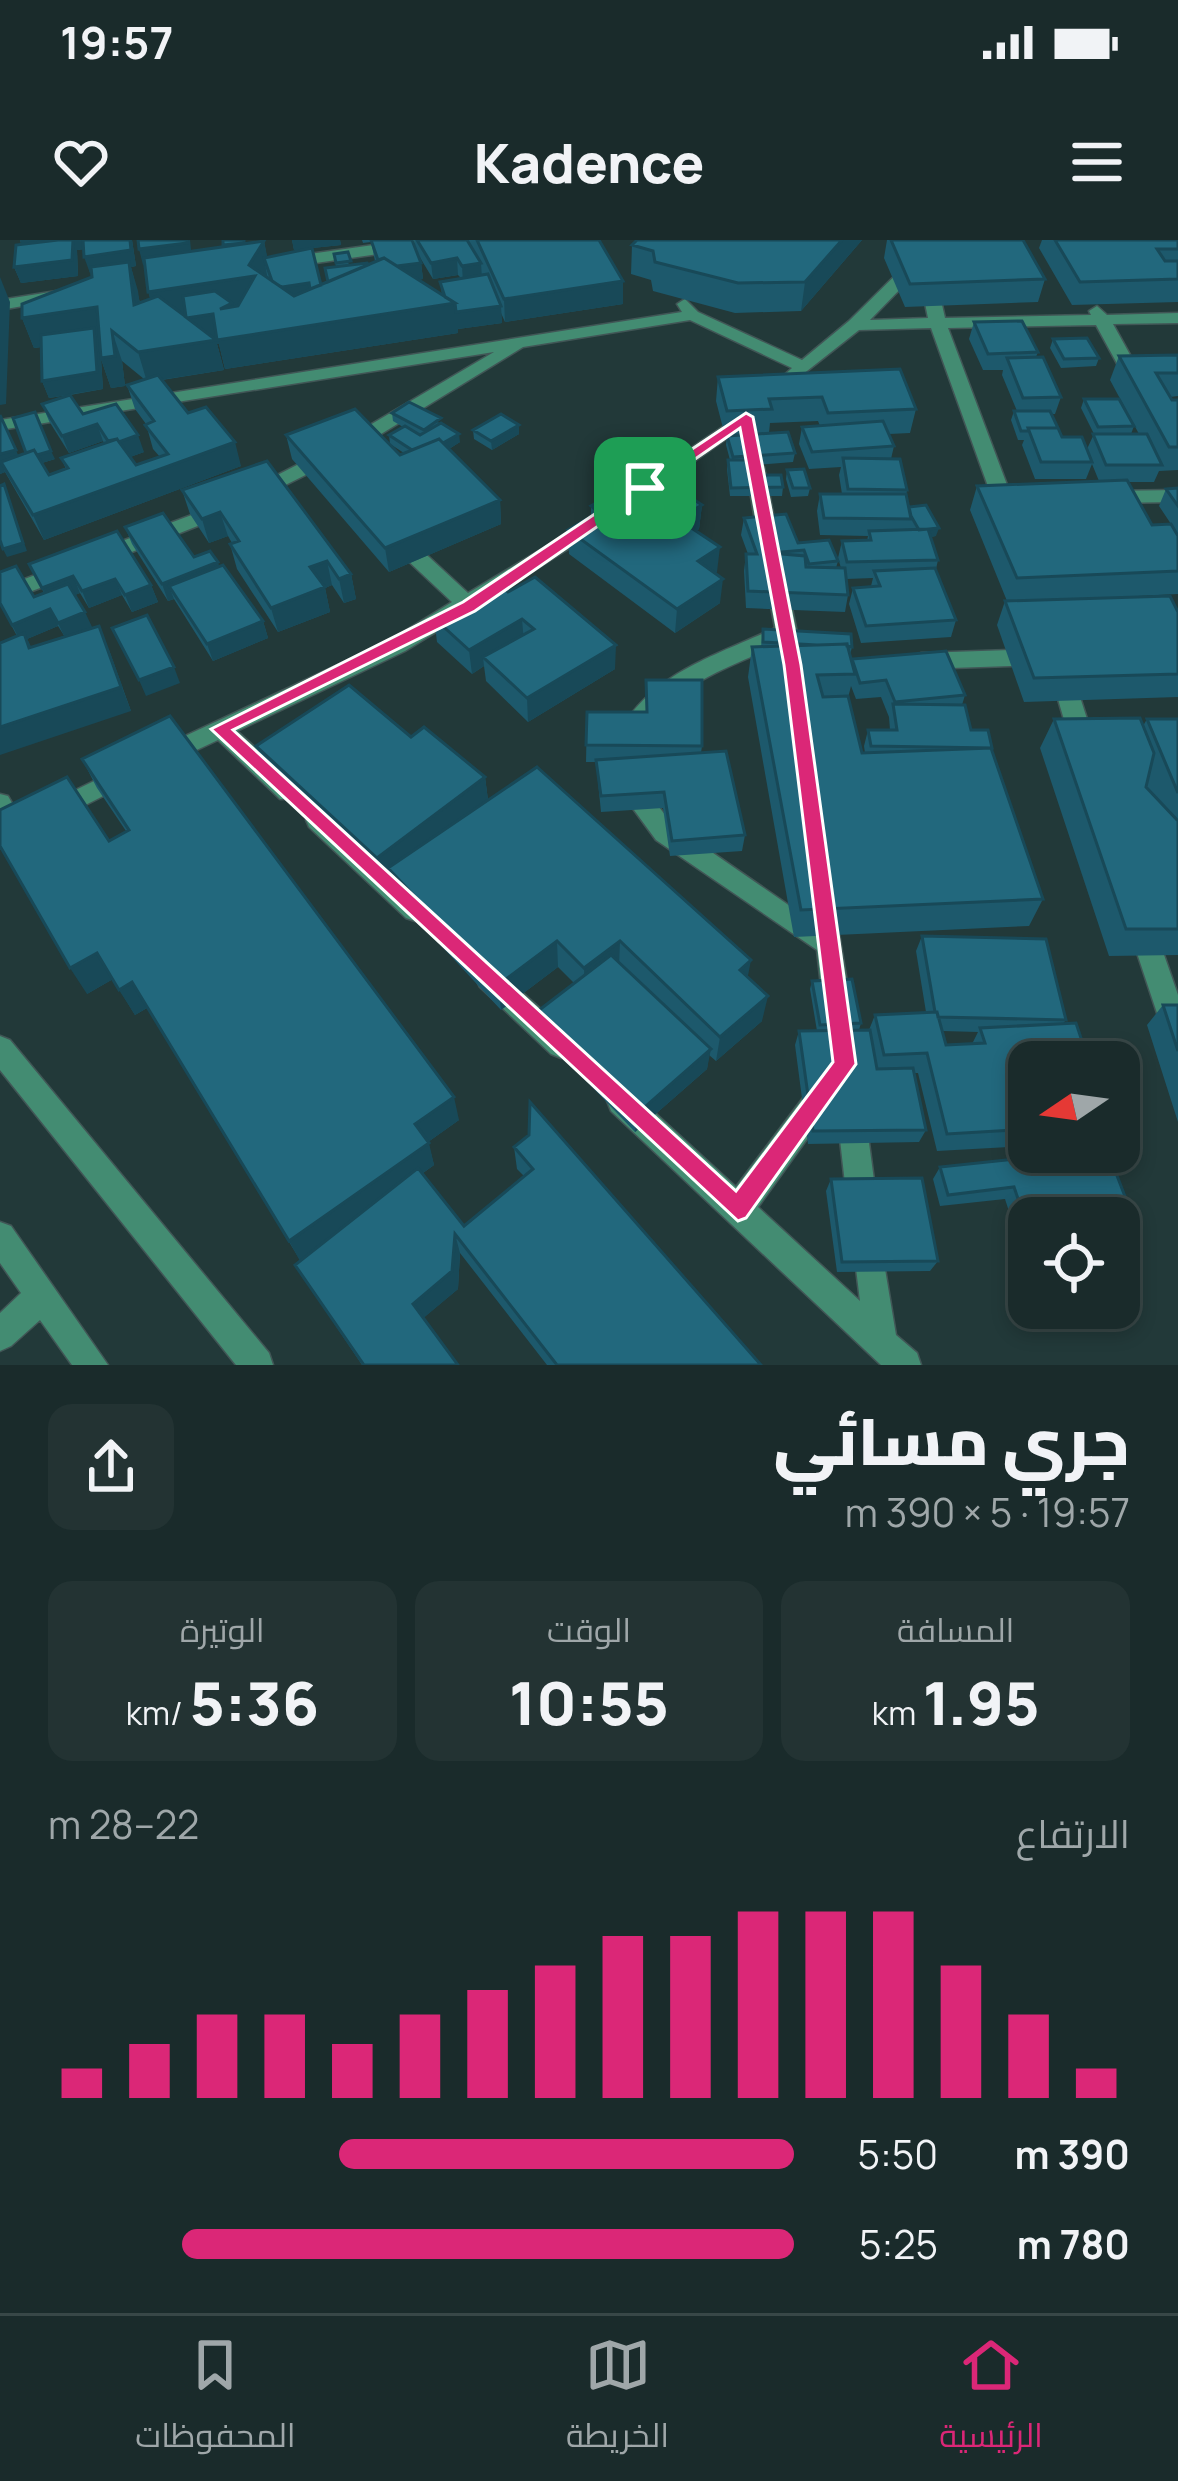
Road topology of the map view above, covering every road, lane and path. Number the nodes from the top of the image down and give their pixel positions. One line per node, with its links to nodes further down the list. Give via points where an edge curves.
1 (441, 240): 3 (street)
2 (932, 247): 13 (street); 14 (street)
3 (253, 268)
4 (669, 280): 9 (street)
5 (64, 286): 6 (street); 8 (street); 11 (street)
6 (88, 292)
7 (1091, 300): 12 (street)
8 (0, 305)
9 (692, 314): 15 (street); 16 (street)
10 (1178, 318): 12 (street)
11 (65, 319)
12 (1101, 320): 13 (street); 18 (street)
13 (937, 321): 14 (street); 27 (street, via 1015,498)
14 (855, 325): 16 (street)
15 (525, 340): 19 (street); 22 (street)
16 (804, 367): 20 (street)
17 (70, 388): 19 (street)
18 (1145, 398)
19 (71, 412): 21 (street)
20 (746, 417): 29 (street); 30 (street)
21 (0, 425)
22 (316, 463): 23 (street); 28 (street, via 232,506)
23 (333, 479)
24 (1178, 496): 25 (street)
25 (1091, 497)
26 (384, 527): 29 (street)
27 (1017, 543)
28 (0, 596)
29 (469, 607): 33 (street)
30 (786, 632): 32 (street); 39 (street, via 654,698 632,724 621,756 627,787 665,833)
31 (902, 662): 34 (street, via 1053,649 1088,727)
32 (801, 673)
33 (220, 729): 36 (street); 44 (street)
34 (1092, 772)
35 (0, 803): 36 (street)
36 (8, 833)
37 (820, 877): 39 (street)
38 (1136, 908): 40 (street)
39 (829, 947): 43 (street)
40 (1168, 976): 41 (street)
41 (1178, 1034)
42 (0, 1049): 50 (street)
43 (844, 1064): 44 (street); 48 (street)
44 (738, 1209): 48 (street)
45 (0, 1237): 46 (street)
46 (41, 1297): 47 (street); 49 (street)
47 (0, 1335)
48 (881, 1342): 51 (street)
49 (92, 1365)
50 (257, 1365)
51 (905, 1365)

